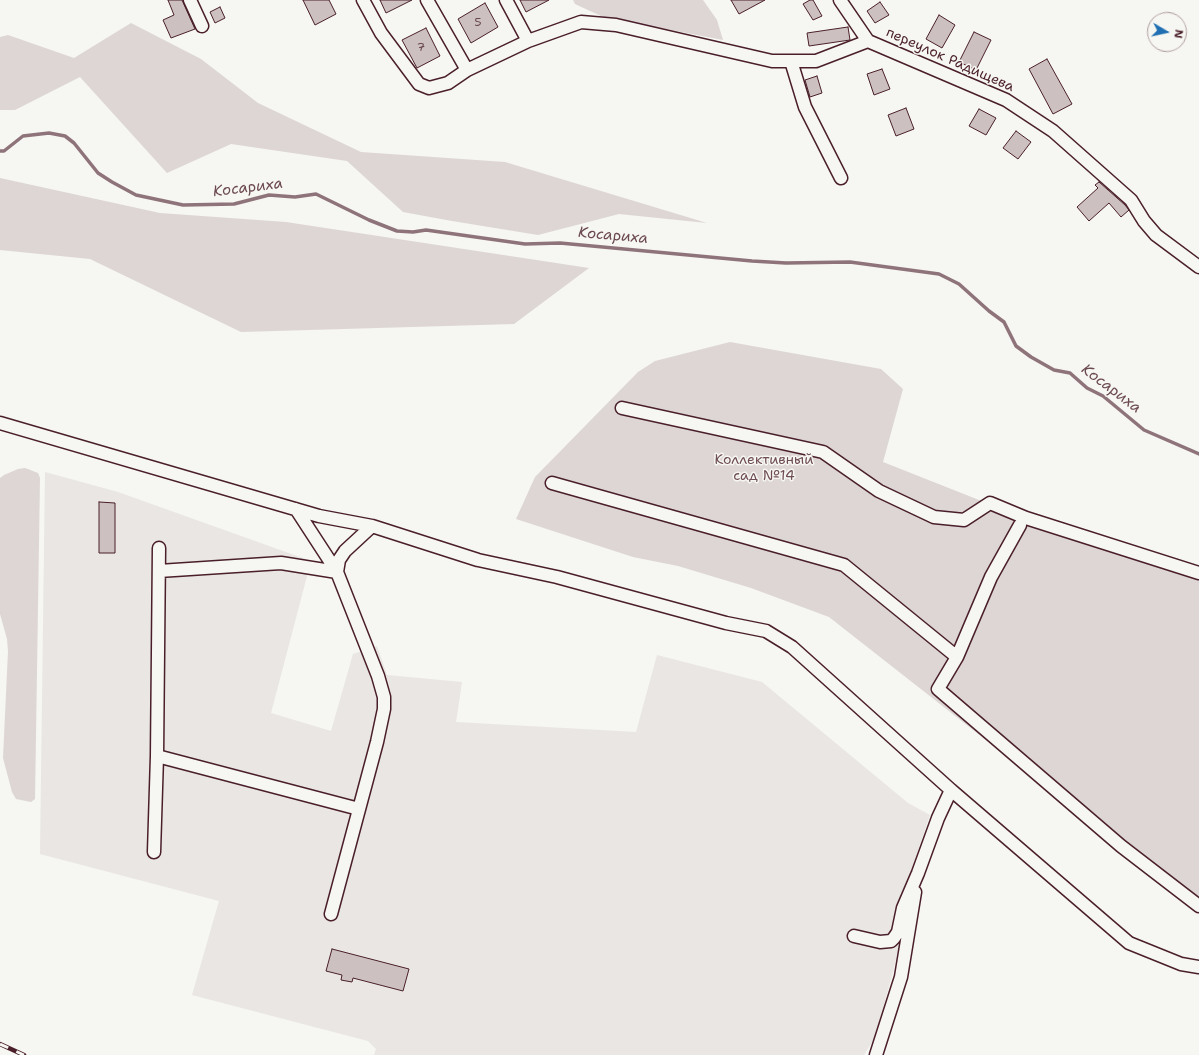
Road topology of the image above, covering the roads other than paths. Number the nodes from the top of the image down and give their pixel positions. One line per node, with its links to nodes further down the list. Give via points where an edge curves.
1 (190, 0): 6 (street)
2 (363, 0): 10 (street, via 382,33 419,84 429,88 448,83)
3 (426, 0): 10 (street)
4 (506, 0): 7 (street)
5 (840, 0): 8 (street, переулок Радищева)
6 (202, 26)
7 (528, 41): 9 (street, via 581,22 616,25 772,61); 10 (street)
8 (868, 41): 9 (street, via 816,61); 12 (street, переулок Радищева, via 1006,100 1052,131 1131,200 1156,235)
9 (791, 61): 11 (street, via 804,107)
10 (467, 70)
11 (841, 178)
12 (1199, 267)
13 (622, 408): 22 (street, via 823,452 879,491 934,517 964,520 990,503 1026,518)
14 (0, 423): 16 (street)
15 (552, 483): 23 (street, via 844,565)
16 (296, 509): 18 (street); 21 (street)
17 (1020, 525): 23 (street, via 991,577)
18 (372, 526): 21 (street, via 345,551 339,560); 25 (street, via 478,560 557,577 766,632 792,647)
19 (159, 548): 20 (street)
20 (159, 571): 21 (street, via 281,563); 24 (street)
21 (337, 572): 26 (street, via 384,697 379,734)
22 (1199, 573)
23 (957, 658): 29 (street, via 938,689 1121,846)
24 (157, 756): 26 (street); 27 (street)
25 (951, 790): 28 (street, via 935,824); 32 (street, via 1129,943 1181,964)
26 (359, 809): 30 (street)
27 (154, 852)
28 (918, 873): 31 (street, via 903,908 898,932 891,941 880,942); 33 (street, via 901,977)
29 (1199, 906)
30 (331, 914)
31 (854, 936)
32 (1199, 967)
33 (876, 1055)

